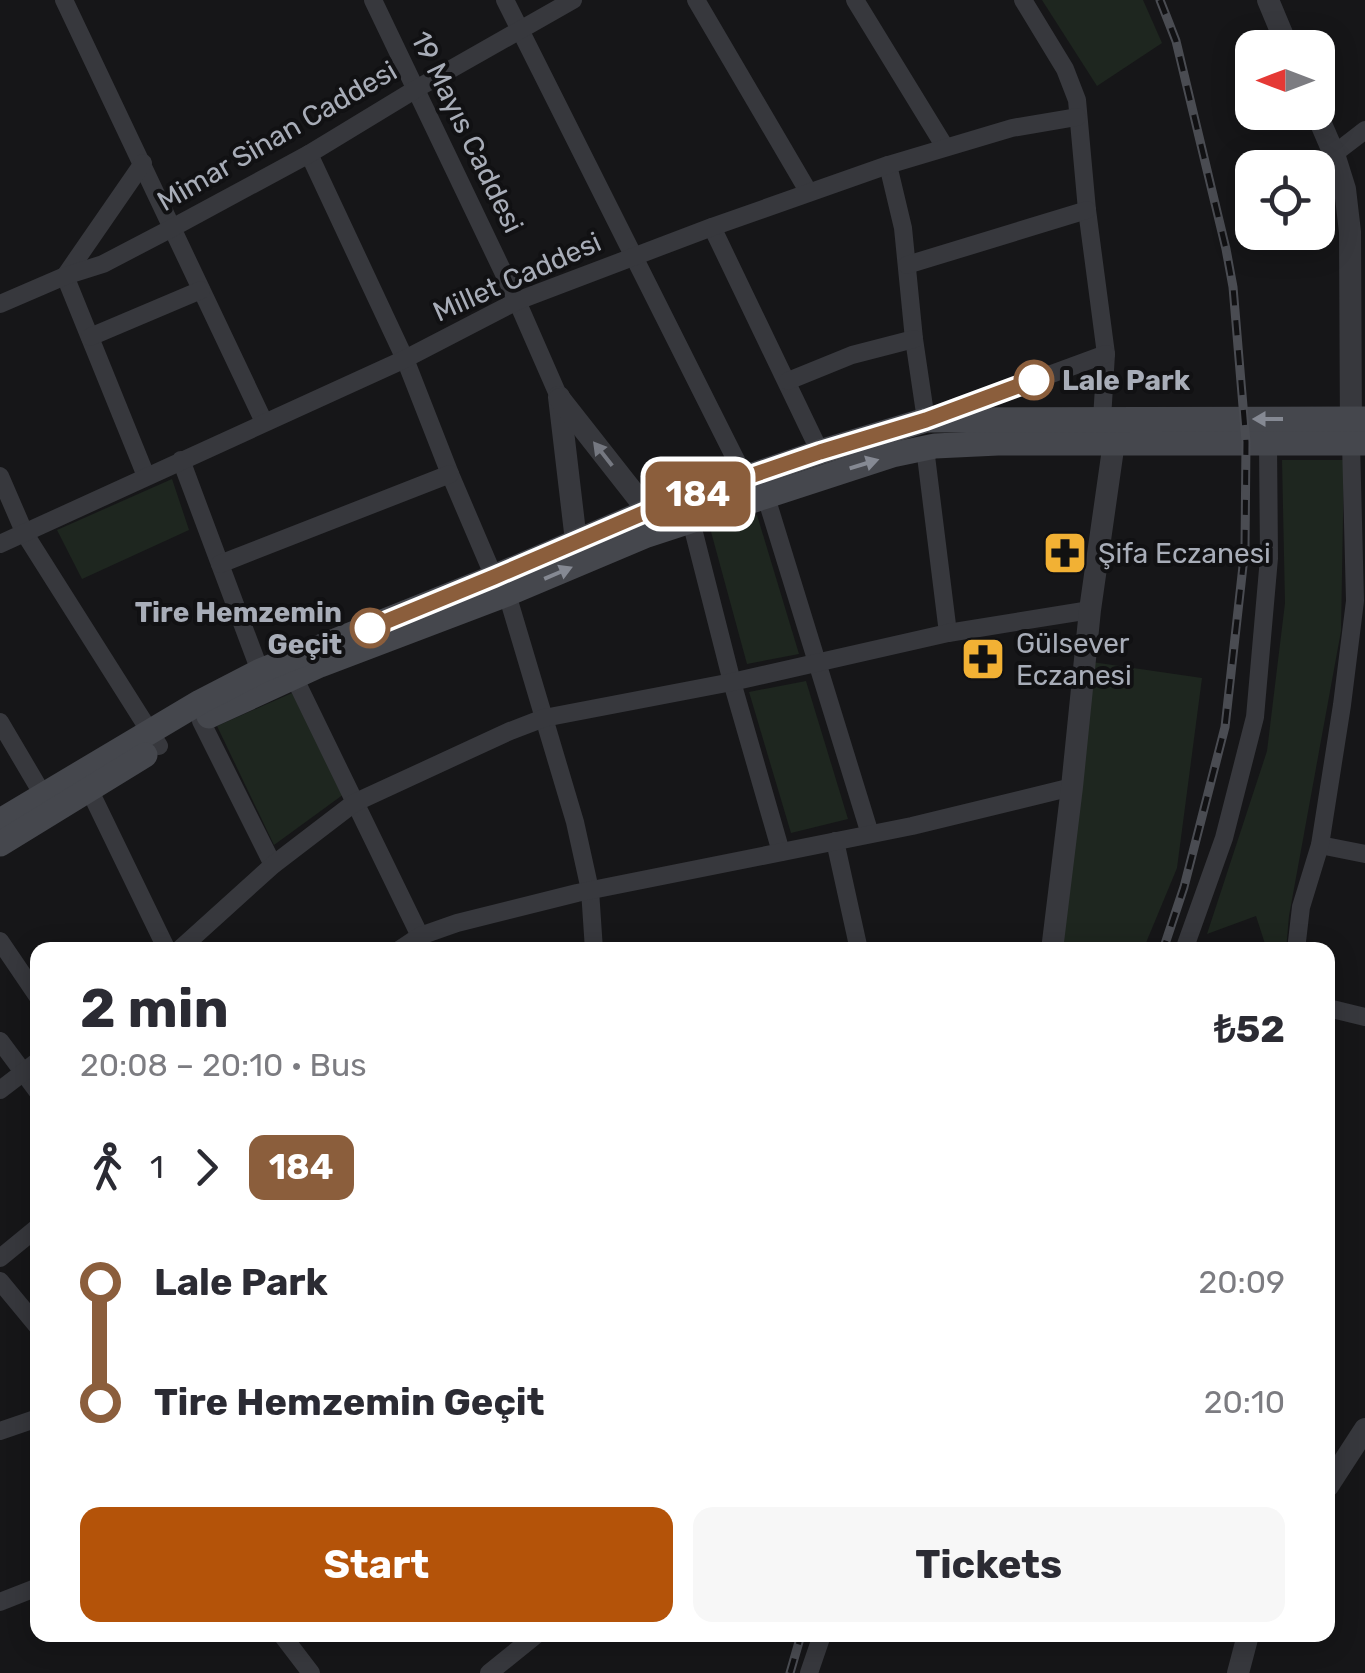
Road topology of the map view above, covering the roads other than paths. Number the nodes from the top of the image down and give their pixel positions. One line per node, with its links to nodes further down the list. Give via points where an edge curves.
1 (64, 0): 18 (street)
2 (373, 0): 11 (street, 19 Mayıs Caddesi)
3 (506, 0): 9 (street)
4 (574, 0): 9 (street, Mimar Sinan Caddesi)
5 (696, 0): 20 (street)
6 (855, 0): 14 (street)
7 (1023, 0): 12 (street, via 1074,88)
8 (1268, 0): 10 (street)
9 (520, 30): 11 (street, Mimar Sinan Caddesi); 25 (street)
10 (1280, 30)
11 (416, 89): 16 (street, Mimar Sinan Caddesi); 29 (street, 19 Mayıs Caddesi)
12 (1077, 117): 14 (street, Millet Caddesi); 21 (street)
13 (1365, 130): 15 (street)
14 (944, 148): 19 (street, Millet Caddesi)
15 (1335, 153)
16 (309, 154): 23 (street, Mimar Sinan Caddesi); 34 (street)
17 (1335, 157): 24 (street)
18 (143, 163): 23 (street); 27 (street)
19 (888, 165): 20 (street, Millet Caddesi); 26 (street)
20 (808, 192): 22 (street, Millet Caddesi)
21 (1087, 210): 26 (street); 33 (street)
22 (712, 227): 25 (street, Millet Caddesi); 35 (street)
23 (172, 228): 27 (street, Mimar Sinan Caddesi); 28 (street)
24 (1358, 233): 40 (street)
25 (634, 256): 29 (street, Millet Caddesi); 49 (street)
26 (907, 265): 32 (street)
27 (65, 276): 30 (street, Mimar Sinan Caddesi); 31 (street)
28 (201, 290): 31 (street); 39 (street)
29 (517, 302): 34 (street, Millet Caddesi); 36 (street, 19 Mayıs Caddesi)
30 (0, 304)
31 (90, 338): 48 (street)
32 (914, 338): 35 (street); 38 (street)
33 (1106, 354): 37 (street); 38 (street)
34 (405, 359): 39 (street, Millet Caddesi); 46 (street)
35 (788, 382): 44 (street)
36 (559, 398): 51 (street, one-way to 36); 55 (street)
37 (1102, 418): 38 (main road); 40 (main road, one-way to 37)
38 (926, 420): 44 (main road)
39 (264, 422): 45 (street, Millet Caddesi)
40 (1358, 431): 42 (main road); 52 (street)
41 (1114, 442): 42 (main road); 43 (main road); 60 (street)
42 (1268, 442): 91 (street, via 1269,558 1255,716 1224,838)
43 (925, 448): 50 (main road, one-way to 43); 61 (street)
44 (820, 452): 49 (main road)
45 (181, 460): 48 (street, Millet Caddesi); 57 (street)
46 (450, 474): 57 (street); 58 (street)
47 (0, 476): 54 (street)
48 (146, 476): 54 (street, Millet Caddesi)
49 (745, 478): 51 (main road)
50 (766, 497): 53 (main road); 62 (street)
51 (648, 511): 55 (main road)
52 (1359, 512): 59 (street)
53 (690, 521): 58 (main road, one-way to 53); 65 (street)
54 (25, 534): 56 (street, Millet Caddesi); 69 (street)
55 (576, 541): 58 (main road)
56 (0, 544)
57 (220, 564): 63 (street)
58 (500, 586): 63 (main road); 64 (main road); 66 (street)
59 (1360, 601): 78 (street)
60 (1090, 610): 61 (street); 70 (street)
61 (948, 634): 62 (street)
62 (819, 664): 65 (street); 75 (street)
63 (260, 671): 69 (main road)
64 (294, 677): 67 (main road); 73 (street)
65 (732, 682): 66 (street); 79 (street)
66 (544, 718): 73 (street); 82 (street)
67 (200, 721): 69 (main road); 81 (street)
68 (0, 722): 72 (street)
69 (154, 739): 71 (main road); 72 (main road)
70 (1072, 787): 75 (street); 90 (street)
71 (89, 789): 77 (main road); 85 (street)
72 (43, 795): 74 (main road)
73 (354, 802): 81 (street); 83 (street)
74 (0, 821)
75 (870, 834): 76 (street)
76 (835, 841): 79 (street); 89 (street)
77 (0, 844)
78 (1320, 844): 80 (street); 92 (street)
79 (781, 852): 82 (street)
80 (1365, 854)
81 (273, 865): 86 (street)
82 (590, 890): 83 (street); 88 (street)
83 (420, 936): 87 (street)
84 (0, 941): 93 (street)
85 (162, 942)
86 (188, 942)
87 (411, 942)
88 (593, 942)
89 (857, 942)
90 (1053, 942)
91 (1187, 942)
92 (1297, 942)
93 (30, 985)
94 (1335, 1010): 95 (street)
95 (1365, 1016)
96 (0, 1041): 97 (street)
97 (30, 1067): 98 (street)
98 (0, 1090)
99 (30, 1234): 100 (street)
100 (0, 1258)
101 (0, 1280): 102 (street)
102 (30, 1316)
103 (30, 1421): 105 (street)
104 (1365, 1429): 106 (street)
105 (0, 1432)
106 (1335, 1475)
107 (30, 1590): 108 (street)
108 (0, 1602)
109 (287, 1642): 113 (street)
110 (527, 1642): 114 (street)
111 (820, 1642): 115 (street)
112 (1246, 1642): 116 (street)
113 (311, 1673)
114 (489, 1673)
115 (809, 1673)
116 (1238, 1673)

